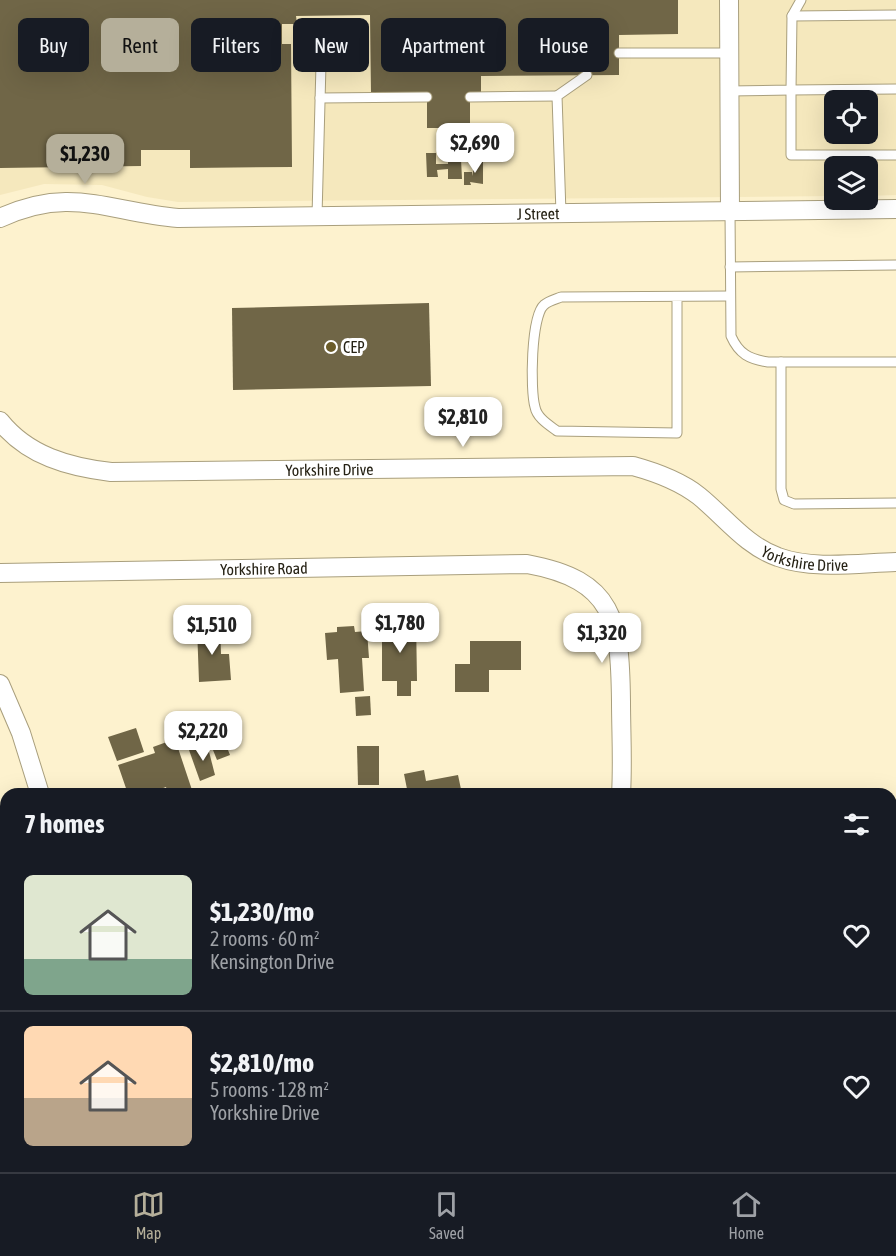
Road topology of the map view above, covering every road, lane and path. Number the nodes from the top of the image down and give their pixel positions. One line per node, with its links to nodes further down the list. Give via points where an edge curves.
1 (729, 0): 6 (street)
2 (801, 0): 4 (lane)
3 (896, 15): 4 (lane)
4 (792, 16): 10 (lane)
5 (619, 53): 6 (lane)
6 (728, 53): 11 (street)
7 (321, 72): 15 (lane)
8 (587, 75): 12 (lane)
9 (896, 89): 10 (lane)
10 (791, 90): 11 (lane); 16 (lane, via 791,155)
11 (729, 91): 18 (street)
12 (557, 96): 14 (lane); 19 (lane)
13 (427, 97): 15 (lane)
14 (470, 97)
15 (320, 98): 20 (lane)
16 (896, 155)
17 (896, 209): 18 (street, J Street)
18 (730, 211): 19 (street, J Street); 23 (lane)
19 (561, 213): 20 (street, J Street)
20 (317, 216): 21 (street, J Street, via 178,218 66,201 41,203)
21 (0, 218)
22 (896, 265): 23 (lane)
23 (730, 267): 24 (lane)
24 (730, 296): 25 (lane); 26 (lane, via 731,336 737,349 751,360)
25 (677, 297): 25 (lane, via 561,297 544,304 533,332 535,408 543,421 557,430 677,433)
26 (781, 362): 27 (lane); 29 (lane, via 780,489 784,500 794,504)
27 (896, 362)
28 (0, 421): 30 (street, Yorkshire Drive, via 26,446 45,456 68,465 111,472 633,466 674,481 698,495 757,548 777,557 806,563)
29 (896, 503)
30 (896, 562)
31 (0, 573): 34 (street, Yorkshire Road, via 527,564 564,572 597,594 618,633)
32 (0, 684): 33 (street)
33 (38, 788)
34 (621, 788)

